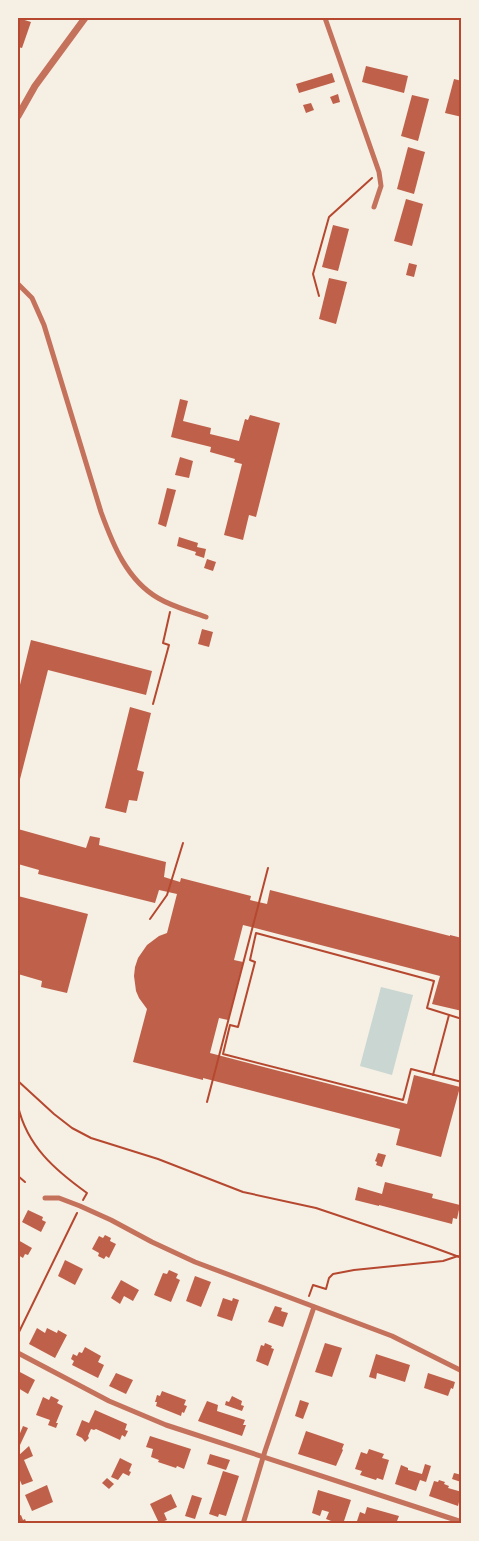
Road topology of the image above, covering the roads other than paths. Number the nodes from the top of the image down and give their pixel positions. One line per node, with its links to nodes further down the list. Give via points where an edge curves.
1 (85, 18): 3 (street, via 35,86)
2 (325, 18): 4 (street, via 379,172 381,186)
3 (18, 116)
4 (374, 208)
5 (18, 284): 6 (street, via 32,298 44,325 101,512 129,572 147,591 172,605)
6 (206, 617)
7 (45, 1198): 8 (street, via 59,1198 80,1206 195,1262)
8 (314, 1307): 10 (street, via 392,1336); 11 (street)
9 (18, 1353): 11 (street, via 141,1415)
10 (462, 1371)
11 (263, 1456): 12 (street); 13 (street)
12 (462, 1522)
13 (243, 1524)

